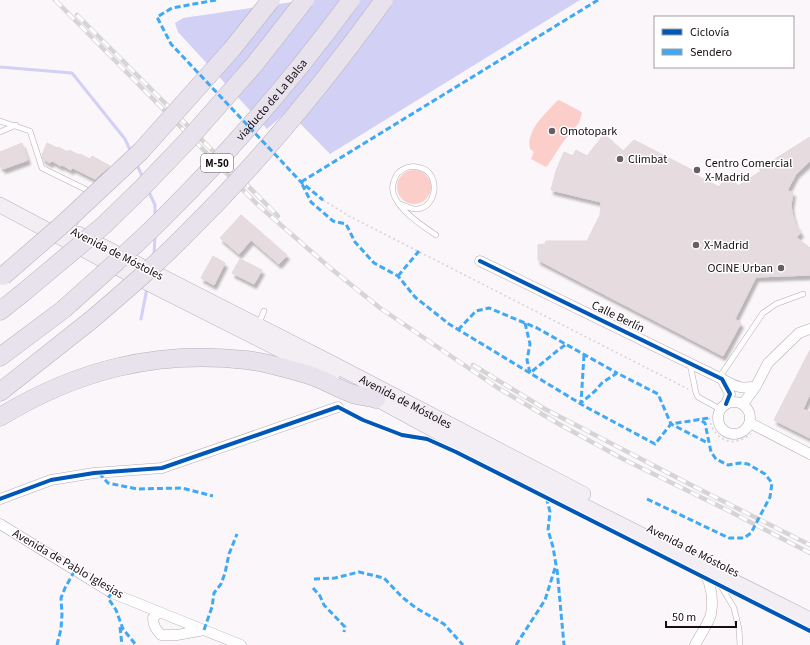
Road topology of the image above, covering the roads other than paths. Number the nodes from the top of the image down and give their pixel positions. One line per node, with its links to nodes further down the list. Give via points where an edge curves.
1 (271, 0): 15 (highway, bridge, via 232,49 141,151)
2 (305, 0): 17 (highway, bridge, via 254,65 147,183 104,225)
3 (351, 0): 22 (highway, viaducto de La Balsa / M-50, bridge, via 285,86 169,213 64,309)
4 (384, 0): 21 (highway, bridge, via 306,103 259,158 189,232 134,284)
5 (0, 121): 6 (lane)
6 (16, 125): 7 (lane); 11 (lane, via 30,131 42,168 91,192)
7 (0, 132)
8 (0, 195): 11 (main road, Avenida de Móstoles)
9 (400, 204): 9 (lane, via 418,209 430,202 435,190 432,177 422,168 409,166 397,173 392,186 395,199); 12 (lane, via 404,211)
10 (0, 205): 11 (main road, Avenida de Móstoles)
11 (69, 235): 14 (main road, Avenida de Móstoles)
12 (436, 235)
13 (480, 261): 23 (street, Calle Berlín)
14 (149, 277): 19 (main road, Avenida de Móstoles); 28 (main road, Avenida de Móstoles)
15 (2, 278)
16 (803, 294): 24 (lane, via 776,304 763,313)
17 (0, 310)
18 (264, 311): 19 (lane)
19 (257, 325): 38 (main road, Avenida de Móstoles, via 644,526)
20 (810, 329): 26 (street, via 799,333 768,362)
21 (71, 337): 25 (highway); 27 (highway)
22 (0, 357)
23 (690, 364): 24 (street, Calle Berlín); 31 (lane, via 698,397)
24 (721, 378): 26 (street, Calle Berlín, via 738,387); 31 (street, via 730,394)
25 (0, 383)
26 (756, 386): 29 (street)
27 (0, 392)
28 (376, 399): 32 (highway, via 354,394 304,373 248,360 207,357 167,359 108,369 42,394); 37 (main road, Avenida de Móstoles)
29 (743, 404): 31 (street, via 734,402); 33 (street, via 750,413)
30 (338, 407): 35 (street, via 162,468 94,473 51,480)
31 (723, 407): 33 (street, via 718,421 728,433 733,435 743,432)
32 (0, 417)
33 (750, 423): 34 (street)
34 (810, 454)
35 (0, 499)
36 (0, 524): 39 (street, Avenida de Pablo Iglesias, via 112,593)
37 (706, 567): 40 (main road, Avenida de Móstoles); 43 (street, Avenida de Móstoles, via 711,589 710,615); 44 (lane, via 734,608)
38 (810, 609)
39 (159, 612): 41 (street, Avenida de Pablo Iglesias); 41 (street, via 153,618 153,624 161,635)
40 (810, 620)
41 (204, 630): 42 (street, Avenida de Pablo Iglesias)
42 (241, 645)
43 (695, 645)
44 (740, 645)

